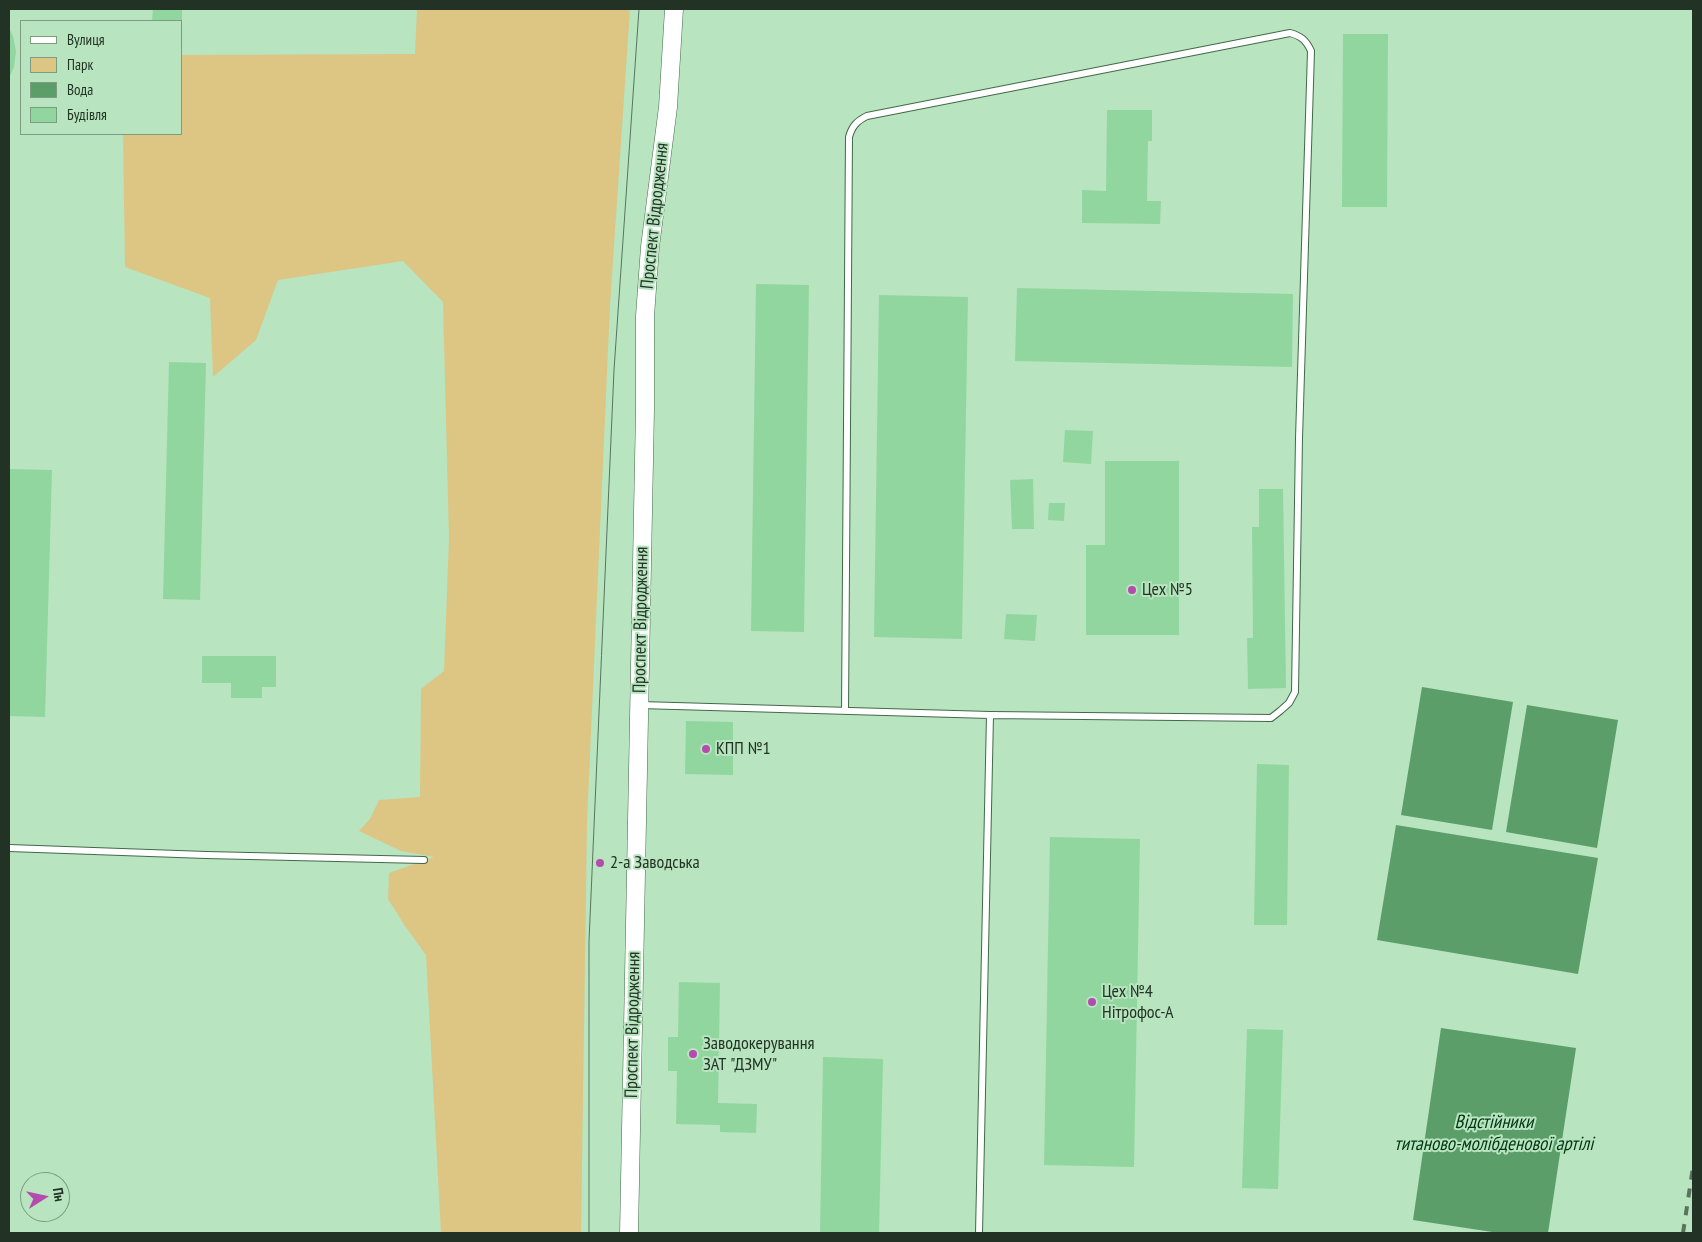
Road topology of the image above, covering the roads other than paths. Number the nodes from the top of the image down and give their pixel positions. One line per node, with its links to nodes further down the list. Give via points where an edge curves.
1 (674, 9): 2 (street, Проспект Відродження, via 668,107 650,247 645,316)
2 (639, 705): 3 (lane); 7 (street, Проспект Відродження)
3 (845, 711): 4 (lane); 4 (lane, via 849,137 852,128 867,116 1290,33 1300,36 1311,50 1295,692 1280,712 1271,718)
4 (990, 715): 8 (lane)
5 (9, 848): 6 (lane)
6 (424, 860)
7 (629, 1233)
8 (979, 1233)

